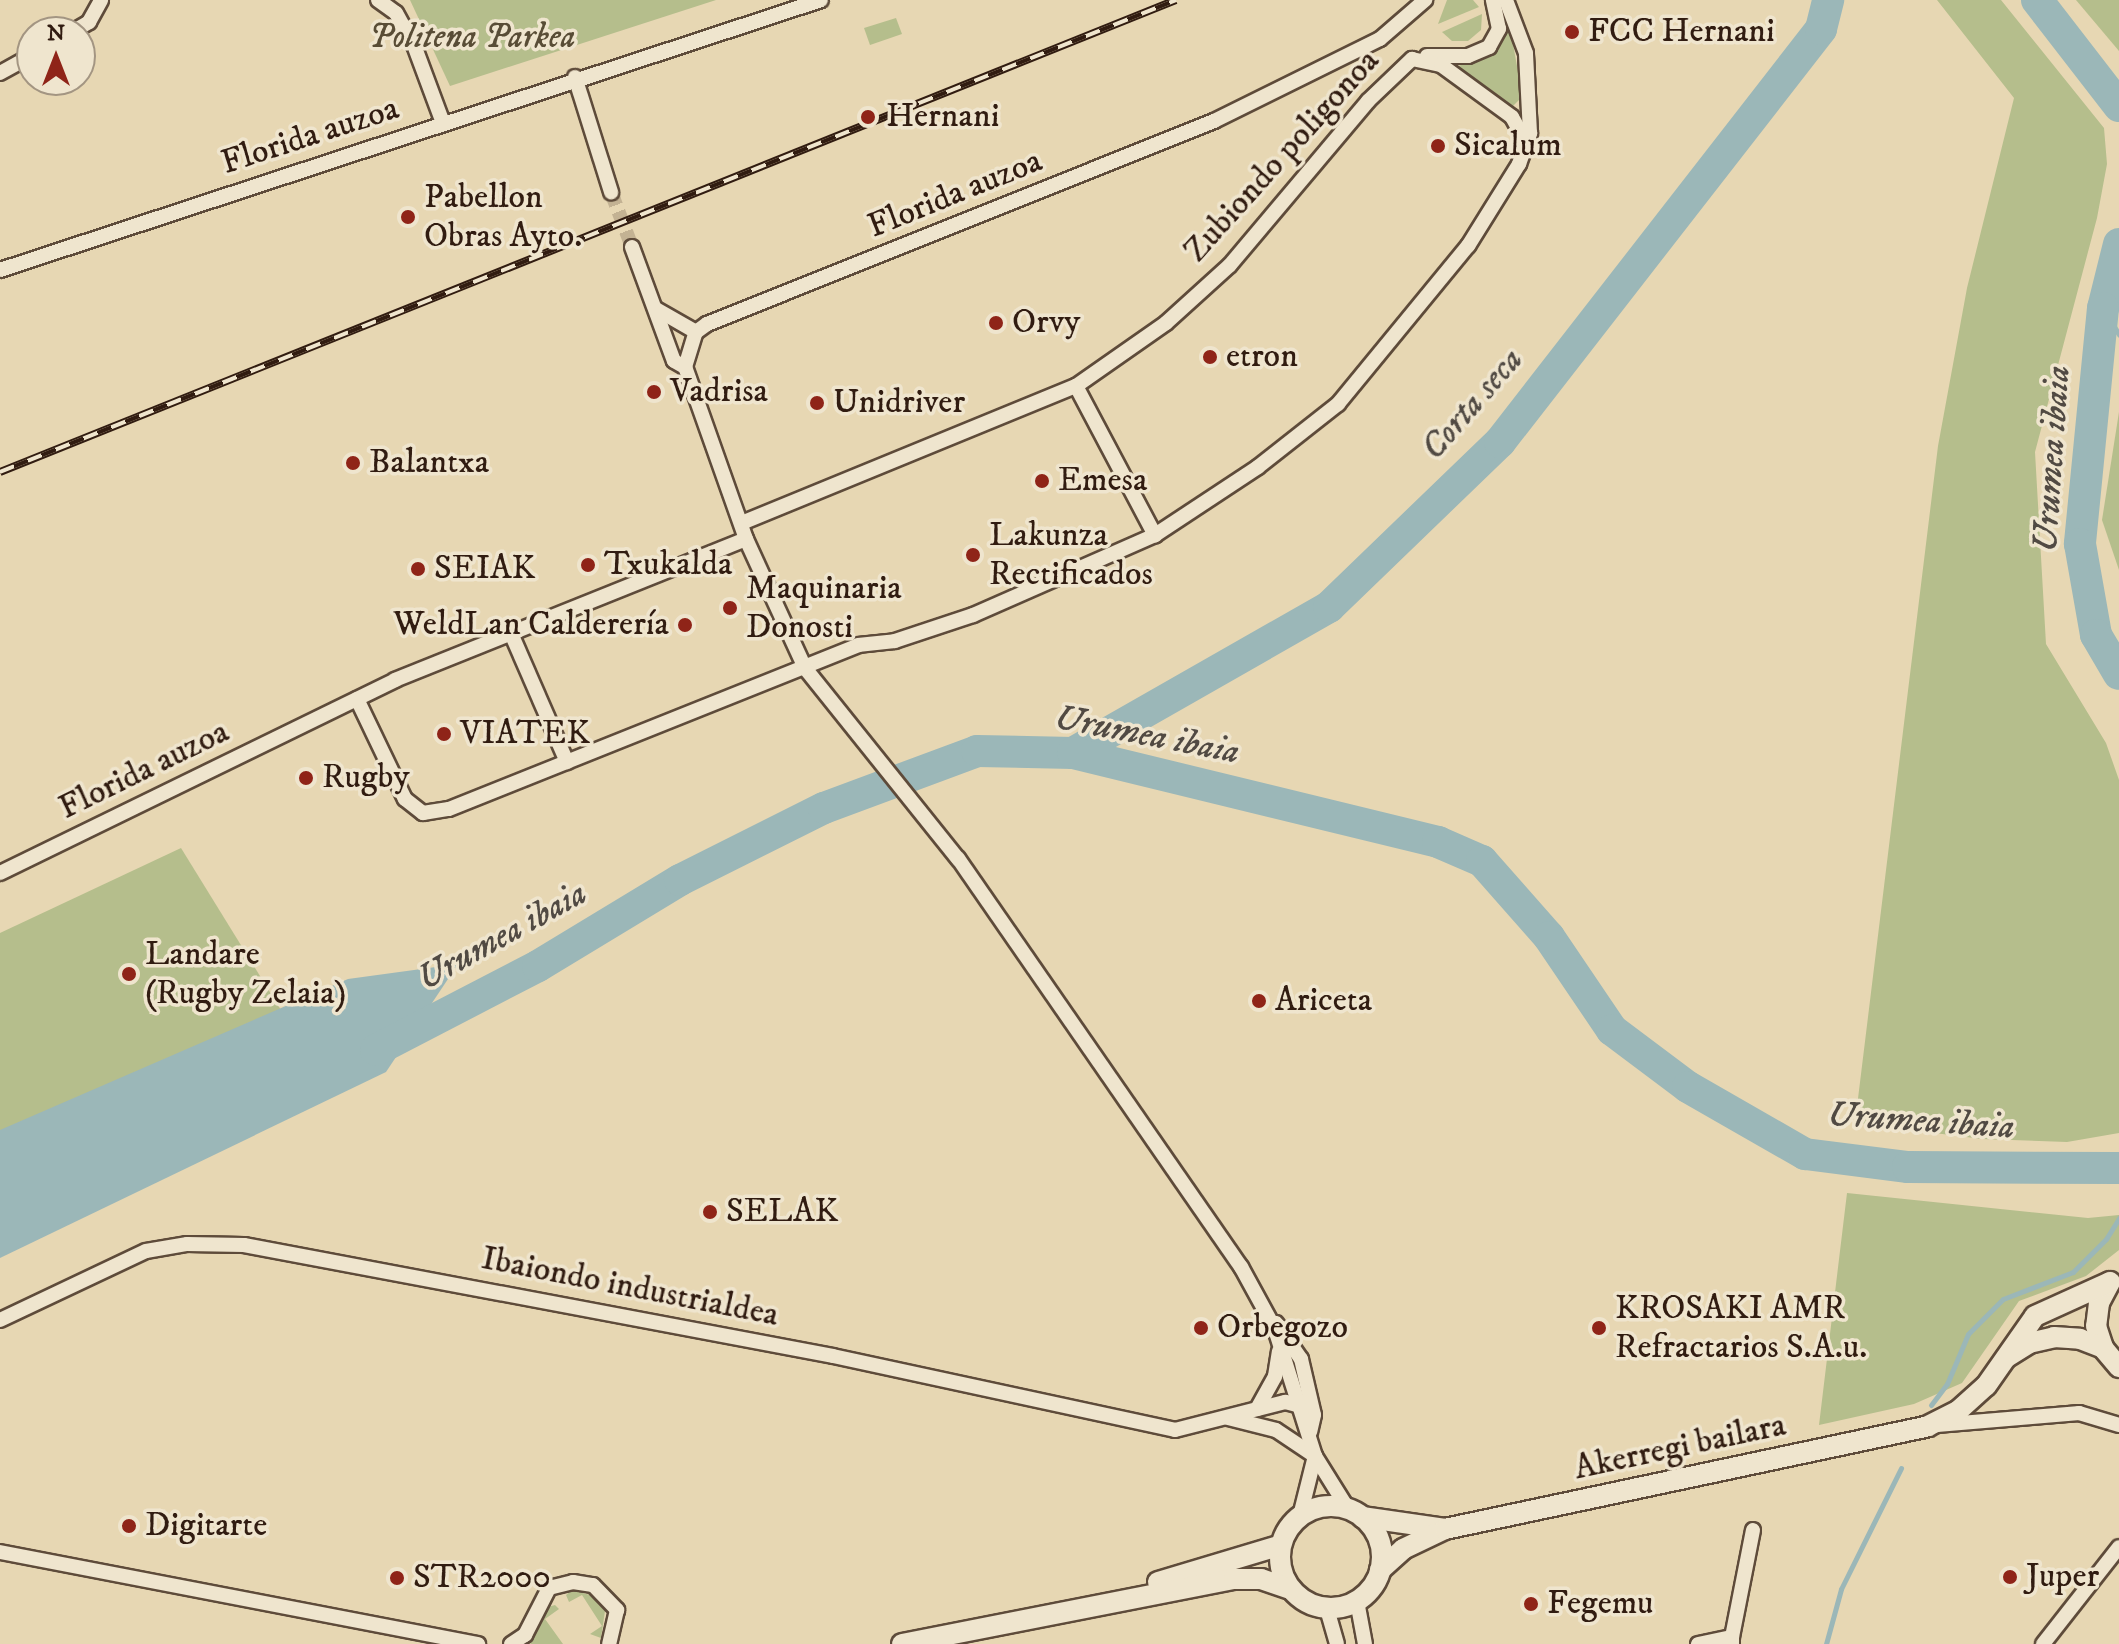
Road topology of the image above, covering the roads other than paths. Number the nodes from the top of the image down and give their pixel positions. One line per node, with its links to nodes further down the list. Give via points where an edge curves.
1 (378, 0): 8 (street, via 396,13 414,45)
2 (821, 0): 7 (street, Florida auzoa)
3 (1425, 0): 14 (street, Florida auzoa, via 1380,39 1214,121)
4 (1493, 0): 6 (street, via 1499,29 1480,54)
5 (1506, 0): 9 (street, via 1530,80)
6 (1412, 59): 9 (street, Zubiondo poligonoa, via 1441,65 1512,117); 16 (street, Zubiondo poligonoa, via 1368,101 1230,265 1166,323)
7 (575, 77): 8 (street, Florida auzoa); 10 (street)
8 (443, 123): 12 (street, Florida auzoa)
9 (1526, 146): 18 (street, via 1468,246 1338,404 1258,467)
10 (611, 192)
11 (632, 247): 13 (street)
12 (0, 270)
13 (656, 309): 14 (street); 15 (street, via 674,361)
14 (696, 332): 15 (street)
15 (685, 367): 17 (street, via 703,427)
16 (1076, 386): 17 (street, Zubiondo poligonoa); 18 (street)
17 (744, 522): 19 (street)
18 (1155, 535): 21 (street, via 973,615 895,641 858,645)
19 (746, 539): 20 (street, Florida auzoa); 21 (street)
20 (510, 631): 22 (street, Florida auzoa); 23 (street)
21 (805, 668): 23 (street); 26 (street, via 937,833 1241,1267)
22 (357, 699): 23 (street, via 405,799 423,813 449,809); 24 (street, Florida auzoa)
23 (567, 762)
24 (0, 873)
25 (2114, 1278): 29 (main road, Akerregi bailara, via 2035,1316); 30 (main road, via 2096,1314)
26 (1270, 1317): 28 (street); 31 (street, via 1294,1344)
27 (0, 1320): 34 (street, Ibaiondo industrialdea, via 146,1251 187,1244 244,1245 833,1356 1175,1430)
28 (1280, 1347): 32 (street); 33 (street, via 1275,1376)
29 (2007, 1357): 30 (main road, via 2054,1337); 36 (main road, Akerregi bailara, via 1973,1399)
30 (2114, 1363)
31 (1307, 1379): 32 (street); 37 (street, via 1314,1415)
32 (1296, 1405): 33 (street, Ibaiondo industrialdea, via 1285,1402); 34 (street, via 1251,1420); 37 (street)
33 (1257, 1409): 34 (street, Ibaiondo industrialdea)
34 (1227, 1418): 38 (street, via 1276,1430)
35 (2119, 1425): 36 (street, via 2079,1413)
36 (1928, 1426): 41 (main road, Akerregi bailara)
37 (1310, 1432): 38 (street)
38 (1315, 1456): 39 (street); 40 (street)
39 (1355, 1513): 40 (main road, via 1332,1505); 41 (main road); 46 (main road, via 1380,1542)
40 (1300, 1516): 43 (main road)
41 (1445, 1529): 46 (main road, via 1403,1549)
42 (1753, 1530): 51 (street)
43 (1281, 1545): 47 (main road, via 1279,1560); 49 (main road)
44 (2119, 1547): 59 (street)
45 (0, 1552): 52 (street)
46 (1380, 1570): 48 (main road)
47 (1290, 1589): 49 (main road, via 1261,1579 1234,1579); 50 (main road, via 1300,1599)
48 (1357, 1601): 50 (main road); 57 (street)
49 (1086, 1605): 55 (main road)
50 (1327, 1609): 56 (street)
51 (1732, 1641): 58 (street)
52 (478, 1644)
53 (511, 1644): 54 (street, via 525,1635 549,1588 573,1582 593,1585 617,1610)
54 (609, 1644)
55 (902, 1644)
56 (1337, 1644)
57 (1365, 1644)
58 (1698, 1644)
59 (2043, 1644)

